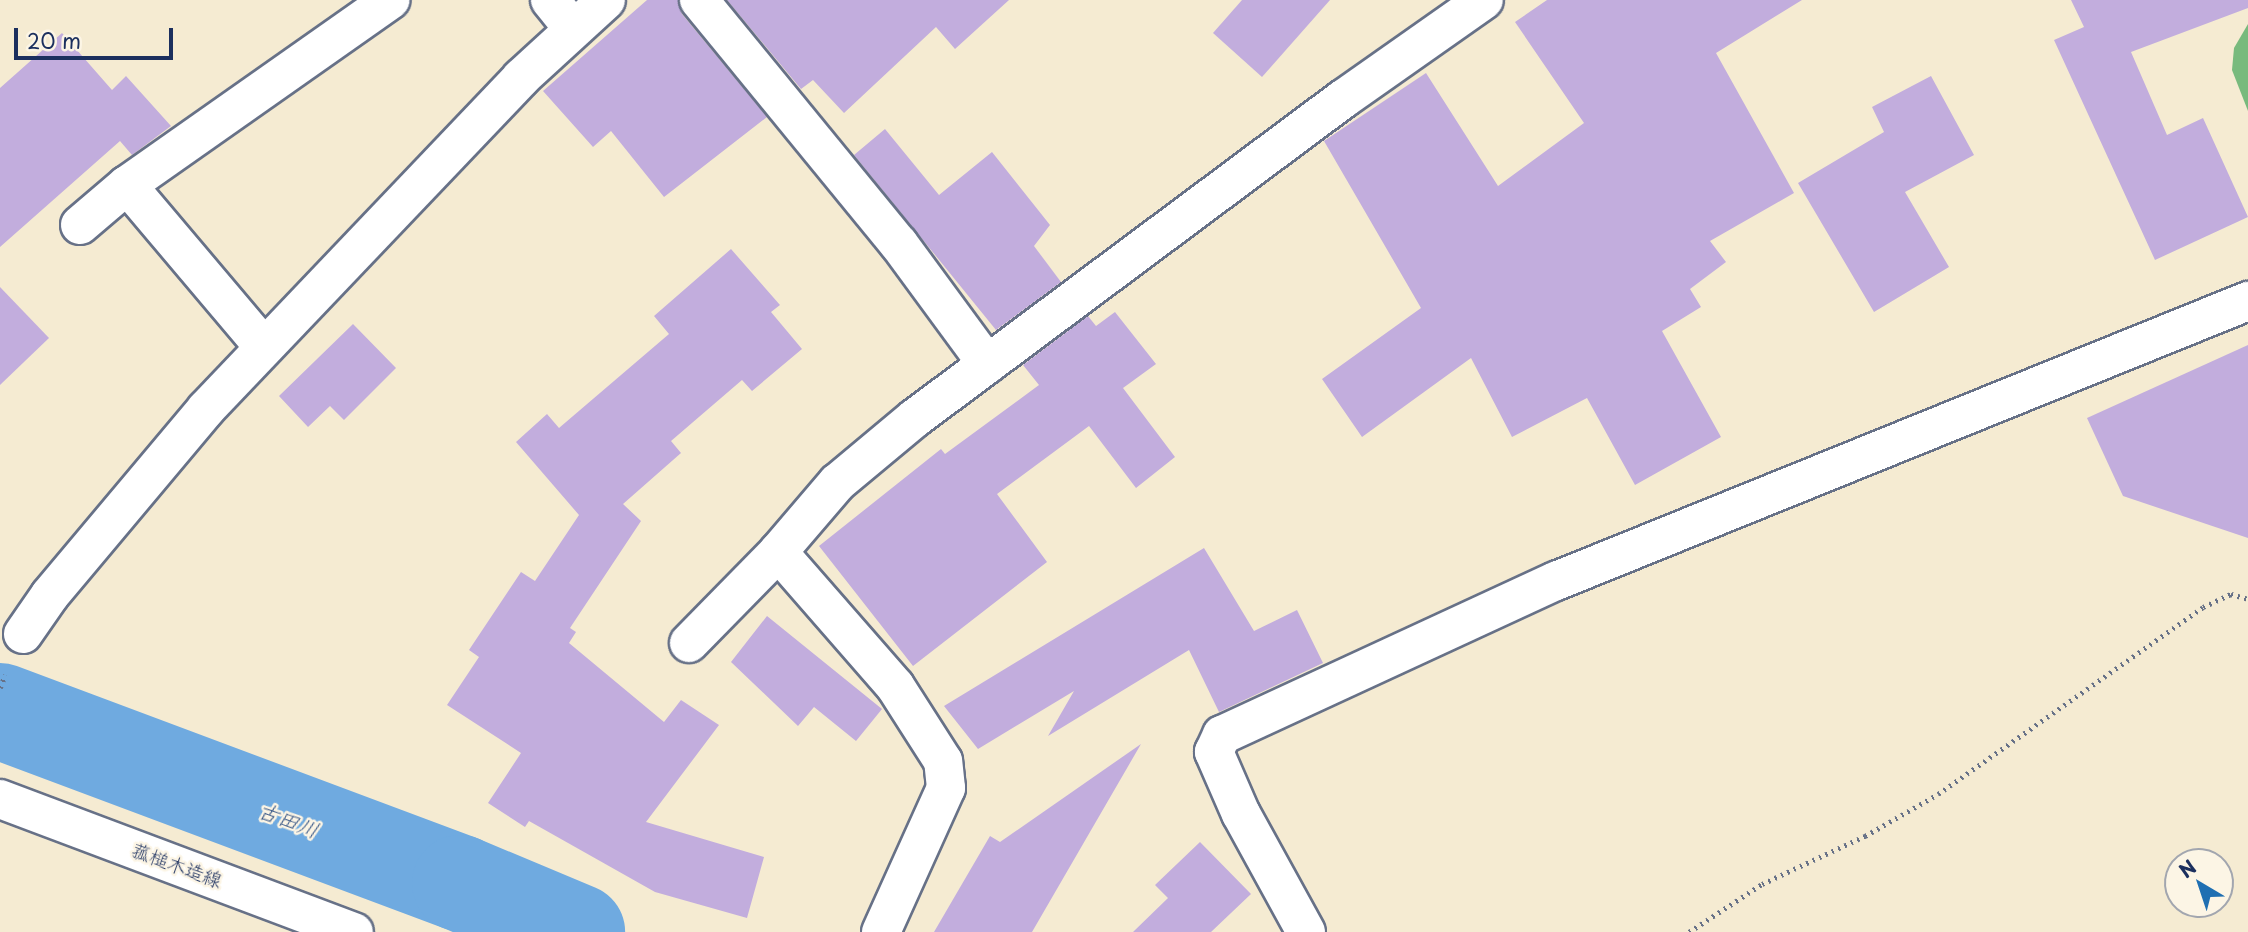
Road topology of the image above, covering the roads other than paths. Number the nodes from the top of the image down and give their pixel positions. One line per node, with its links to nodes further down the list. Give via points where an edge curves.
1 (390, 0): 6 (street)
2 (606, 0): 5 (street)
3 (699, 0): 10 (street, via 898,244)
4 (1475, 3): 10 (street)
5 (562, 14): 9 (street)
6 (127, 185): 7 (street); 9 (street)
7 (80, 225)
8 (2248, 301): 17 (street, via 1556,581 1222,736 1213,751 1241,814)
9 (264, 346): 12 (street, via 50,595)
10 (987, 364): 11 (street, via 836,483)
11 (778, 552): 13 (street); 16 (street, via 895,686 943,761 946,788)
12 (23, 634)
13 (689, 643)
14 (0, 799): 15 (street, 菰槌木造線)
15 (354, 932)
16 (881, 932)
17 (1306, 932)

